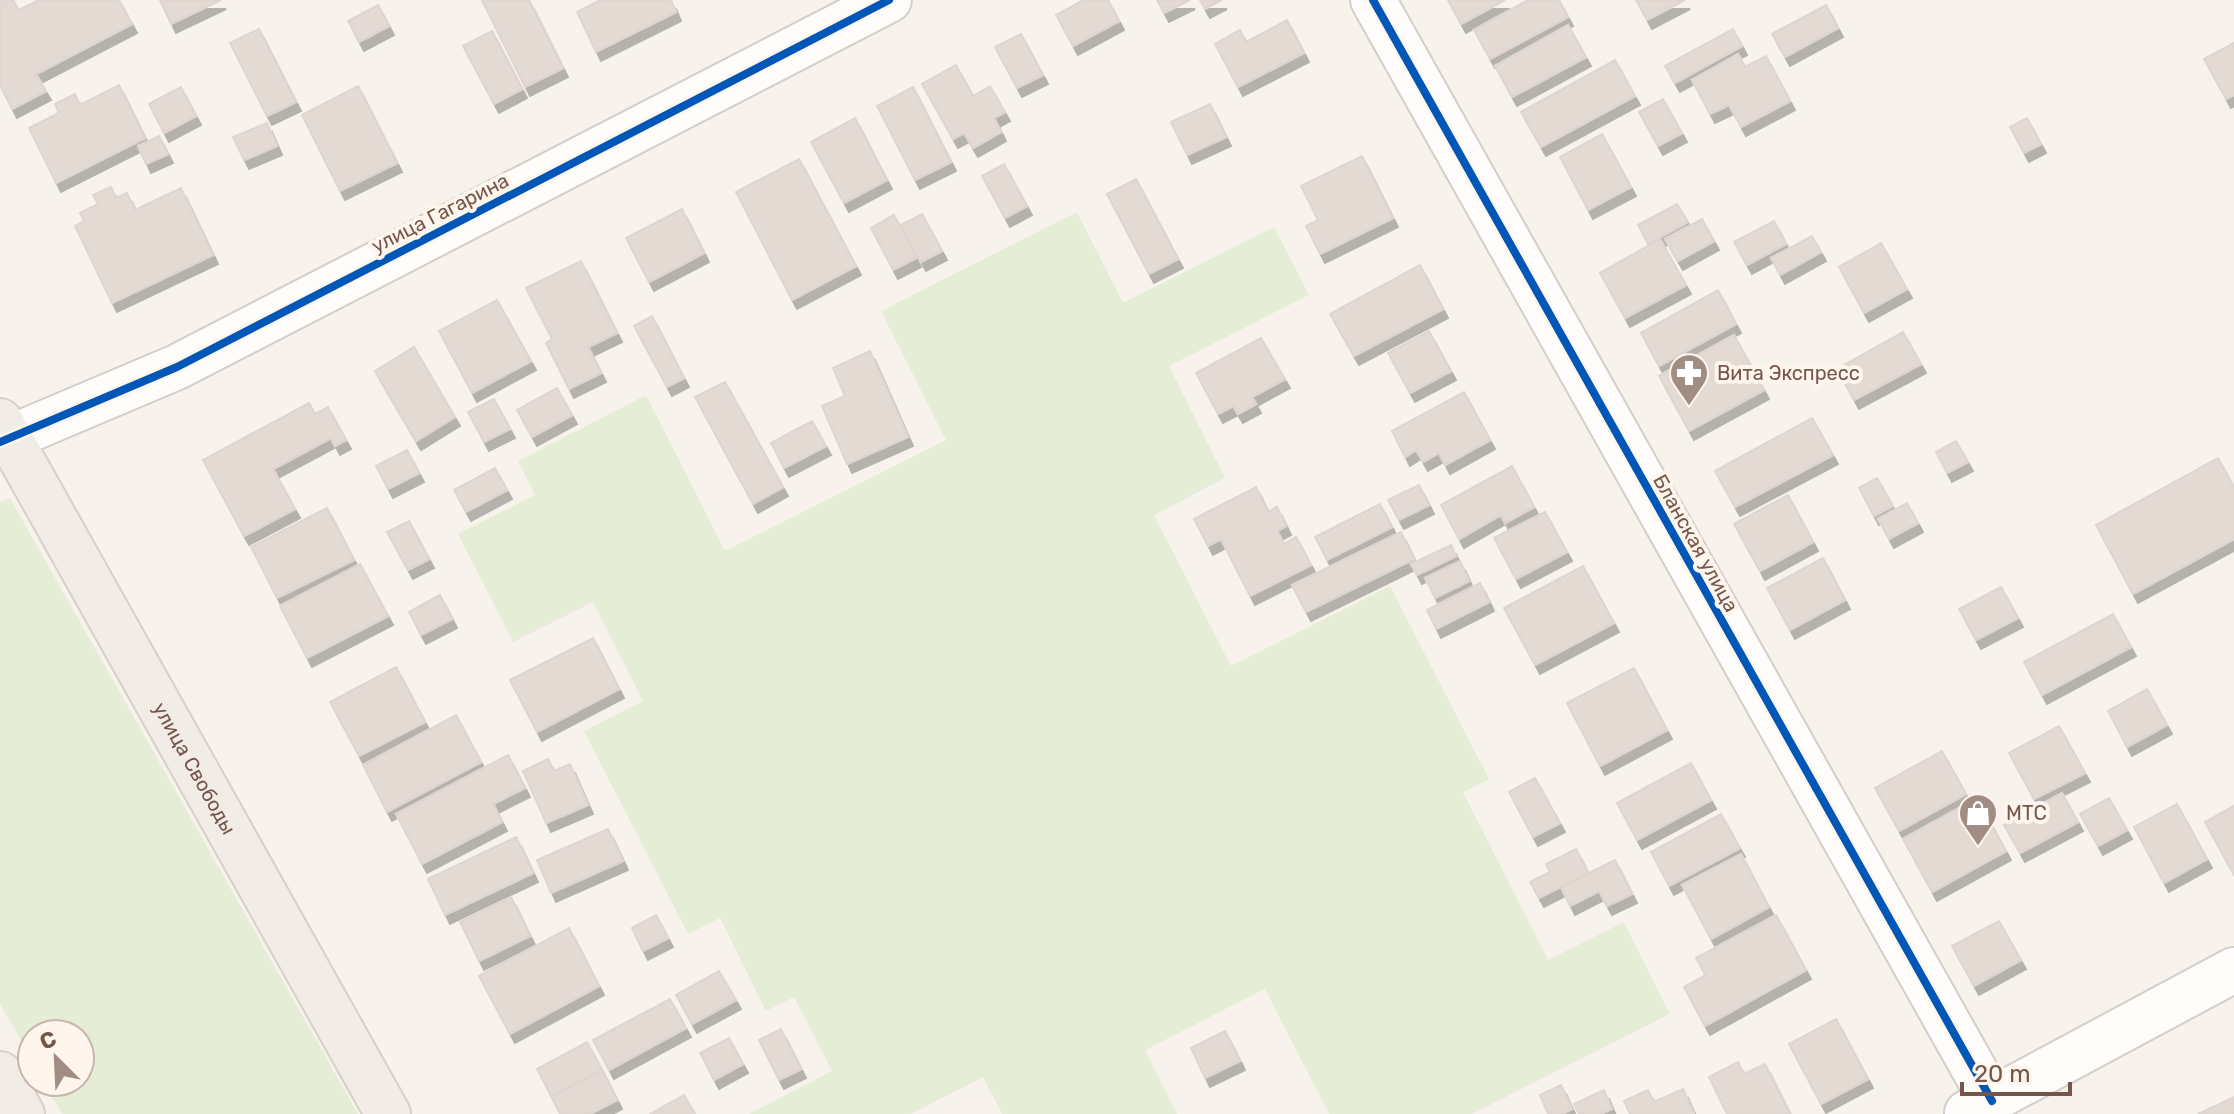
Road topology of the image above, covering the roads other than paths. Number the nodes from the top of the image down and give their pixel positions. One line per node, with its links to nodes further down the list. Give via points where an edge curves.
1 (889, 0): 3 (street, улица Гагарина, via 177,367)
2 (1373, 0): 6 (street, Бланская улица)
3 (3, 433): 8 (main road, улица Свободы)
4 (2234, 970): 6 (street)
5 (0, 1074): 7 (main road)
6 (1978, 1108)
7 (22, 1114)
8 (388, 1114)

